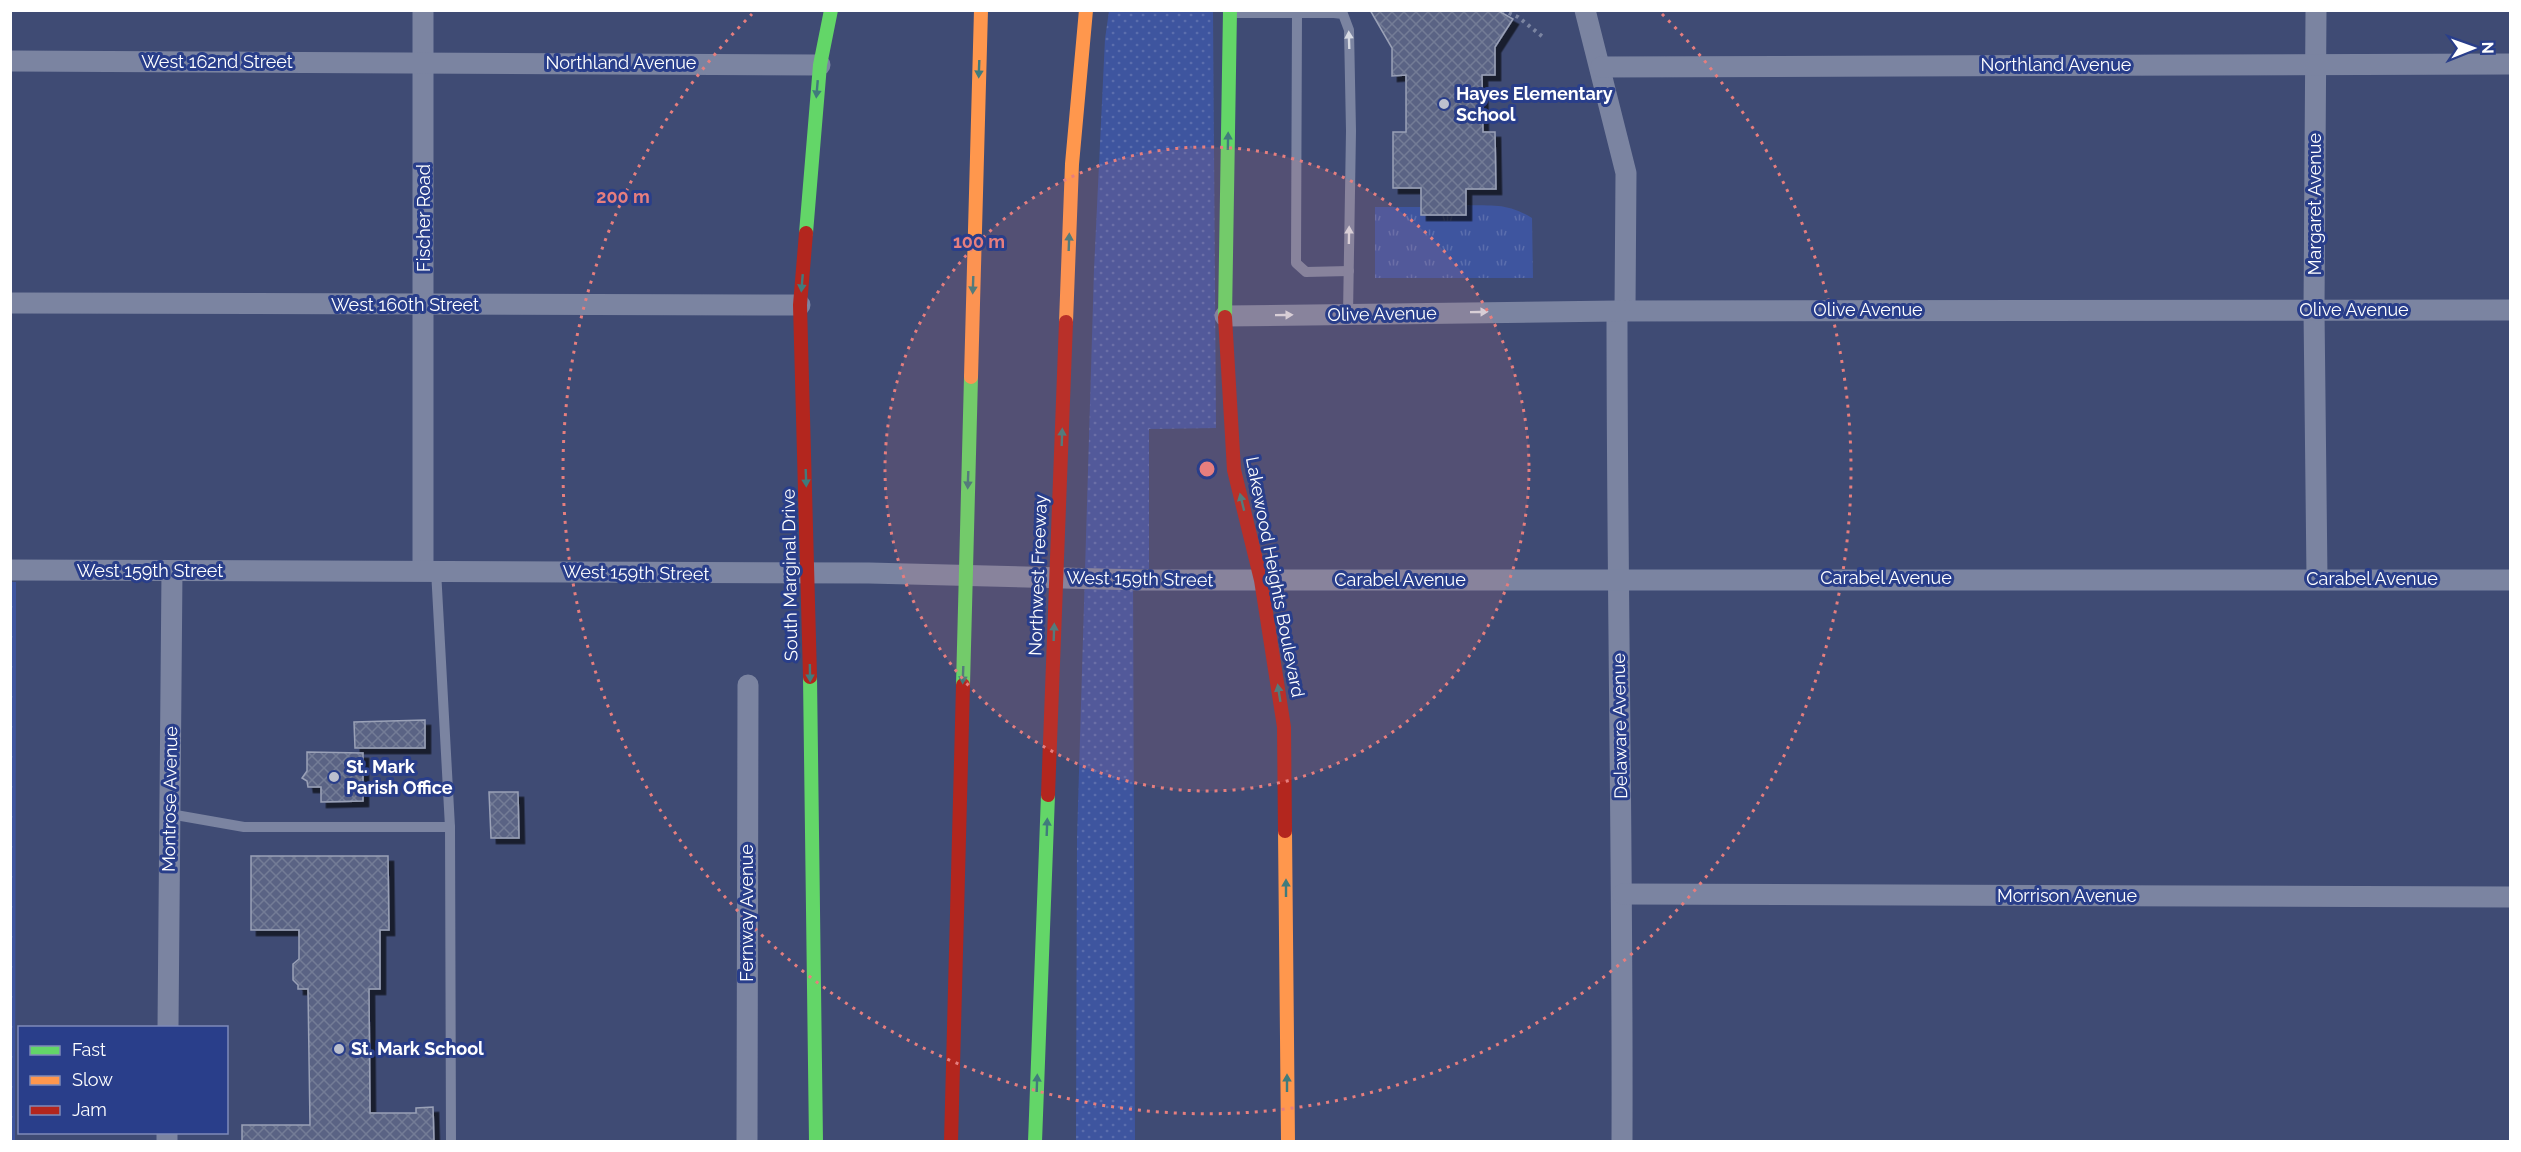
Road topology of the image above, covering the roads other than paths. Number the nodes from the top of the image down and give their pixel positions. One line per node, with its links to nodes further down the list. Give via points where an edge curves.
1 (423, 10): 11 (street, Fischer Road)
2 (831, 10): 14 (main road, South Marginal Drive)
3 (981, 10): 41 (main road, one-way to 41)
4 (1086, 10): 16 (main road, Northwest Freeway)
5 (1093, 10): 16 (main road)
6 (1585, 10): 15 (street, Delaware Avenue)
7 (2316, 10): 12 (street, Margaret Avenue)
8 (1230, 12): 9 (lane); 25 (main road, Lakewood Heights Boulevard, one-way to 8)
9 (1297, 12): 17 (lane, one-way to 9, via 1349,30 1343,14); 17 (lane, via 1296,263 1306,272)
10 (10, 61): 11 (street, West 162nd Street)
11 (423, 62): 14 (street, Northland Avenue); 20 (street, Fischer Road)
12 (2315, 64): 13 (street, Northland Avenue); 15 (street, Northland Avenue); 21 (street, Margaret Avenue)
13 (2511, 64)
14 (820, 65): 19 (main road, South Marginal Drive, one-way to 19)
15 (1601, 67): 23 (street, Delaware Avenue, via 1626,173)
16 (1072, 164): 37 (main road, Northwest Freeway, one-way to 16)
17 (1349, 271): 24 (lane)
18 (10, 303): 20 (street, West 160th Street)
19 (800, 305): 20 (street, West 160th Street); 29 (main road, South Marginal Drive, one-way to 29)
20 (424, 306): 27 (street, Fischer Road)
21 (2314, 310): 22 (street, Olive Avenue); 23 (street, Olive Avenue); 30 (street, Margaret Avenue)
22 (2511, 310)
23 (1621, 311): 24 (street, Olive Avenue, one-way to 23); 31 (street, Delaware Avenue)
24 (1348, 314): 25 (street, Olive Avenue, one-way to 24)
25 (1225, 316): 32 (main road, Lakewood Heights Boulevard, one-way to 25, via 1234,470)
26 (10, 570): 28 (street, West 159th Street)
27 (429, 570): 28 (street, West 159th Street); 29 (street, West 159th Street); 36 (lane)
28 (172, 571): 35 (street, Montrose Avenue)
29 (809, 573): 32 (street, West 159th Street); 45 (main road, South Marginal Drive, one-way to 45)
30 (2317, 578): 31 (street, Carabel Avenue); 33 (street, Carabel Avenue)
31 (1617, 579): 32 (street, Carabel Avenue); 38 (street, Delaware Avenue)
32 (1261, 580): 49 (main road, Lakewood Heights Boulevard, one-way to 32, via 1284,727)
33 (2511, 580)
34 (748, 685): 44 (street, Fernway Avenue)
35 (170, 814): 36 (lane, via 244,827); 40 (street, Montrose Avenue)
36 (450, 827): 43 (lane)
37 (1045, 885): 42 (main road); 48 (main road, Northwest Freeway, one-way to 37)
38 (1623, 894): 39 (street, Morrison Avenue); 50 (street, Delaware Avenue)
39 (2511, 897)
40 (168, 1026)
41 (952, 1069): 46 (main road); 47 (main road)
42 (1052, 1079)
43 (451, 1142)
44 (747, 1142)
45 (816, 1142)
46 (942, 1142)
47 (951, 1142)
48 (1035, 1142)
49 (1288, 1142)
50 (1622, 1142)

